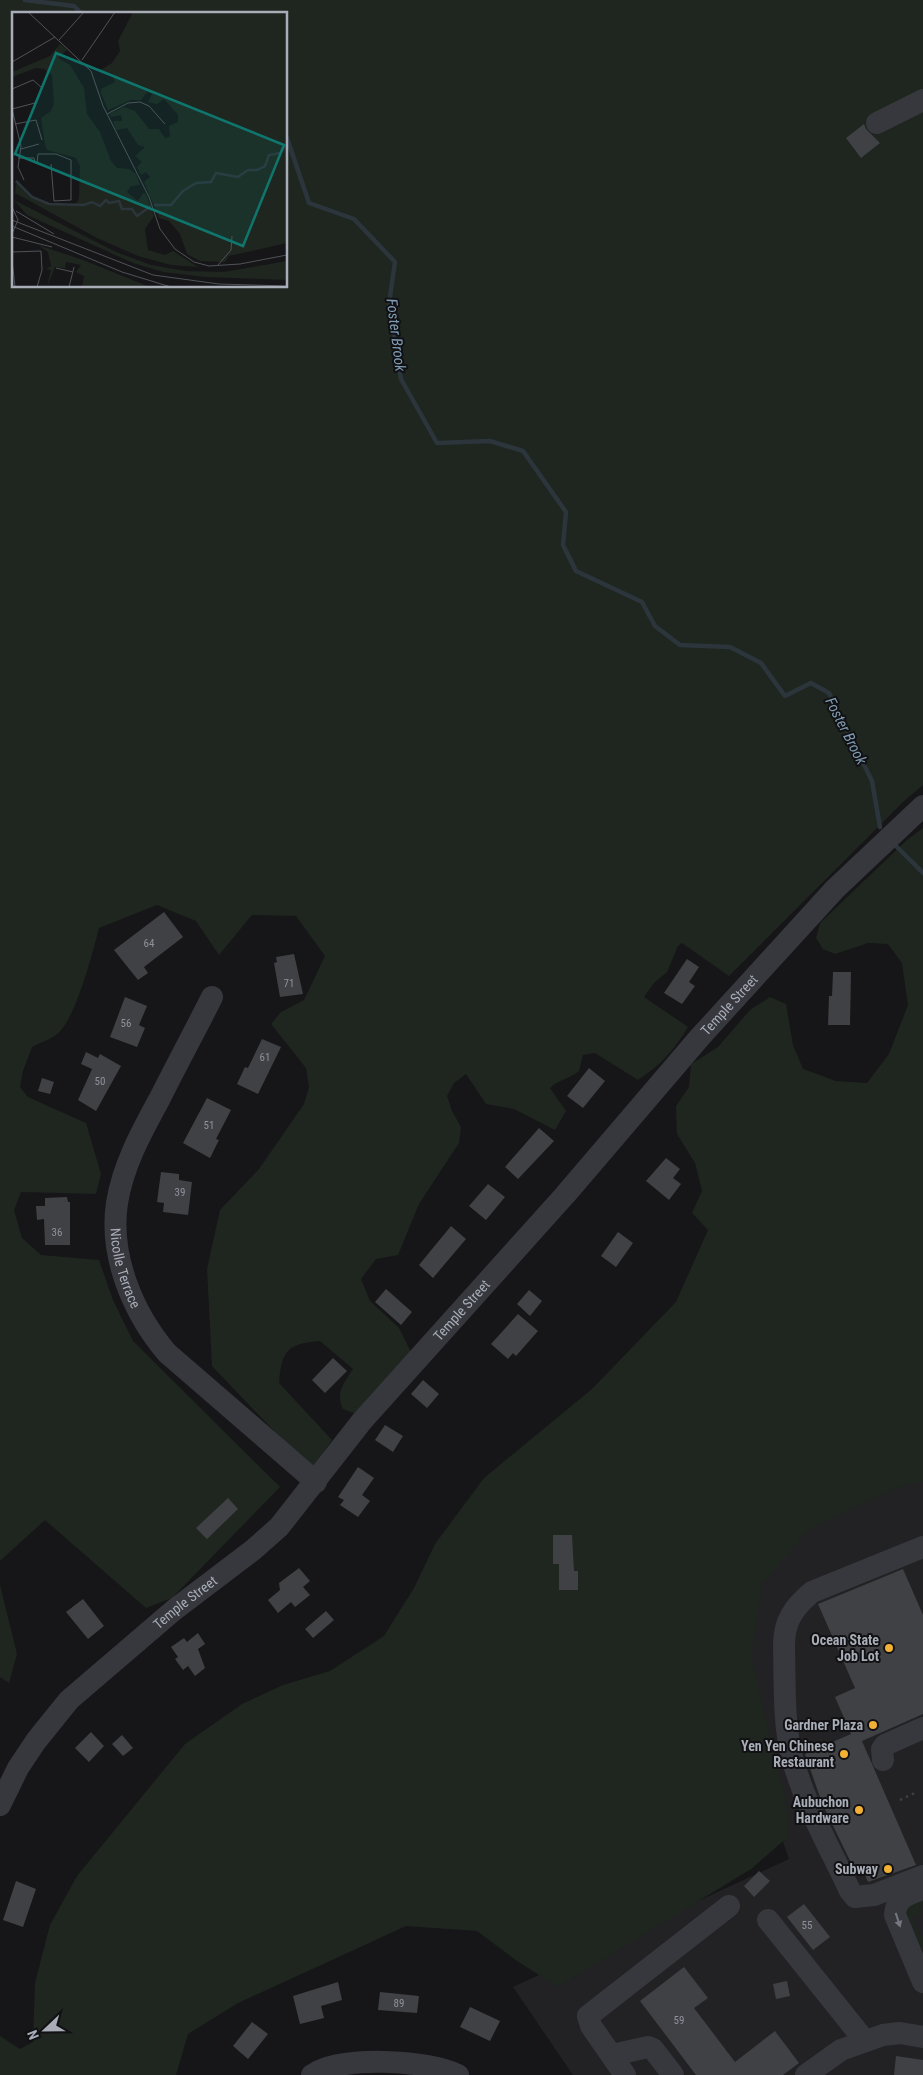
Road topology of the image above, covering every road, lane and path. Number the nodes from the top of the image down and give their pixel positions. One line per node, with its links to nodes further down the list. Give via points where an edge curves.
1 (923, 100): 2 (street)
2 (877, 123)
3 (923, 806): 5 (street, Temple Street, via 835,889 700,1037 559,1201 362,1421)
4 (212, 997): 5 (street, Nicolle Terrace, via 138,1139 123,1175 116,1221 125,1282 152,1335 167,1353)
5 (316, 1482): 11 (street, Temple Street, via 262,1544 174,1610 69,1700 18,1768)
6 (923, 1547): 12 (street, via 812,1592 788,1618 784,1632 787,1728 800,1782 850,1891 855,1897 874,1895)
7 (923, 1728): 8 (street, via 885,1745)
8 (883, 1760)
9 (917, 1792): 10 (path)
10 (900, 1800)
11 (0, 1805)
12 (923, 1876)
13 (923, 1889): 16 (street, one-way to 16, via 902,1897 896,1904 895,1915)
14 (729, 1906): 19 (street, via 591,2012 588,2016 591,2026)
15 (768, 1920): 18 (street)
16 (923, 1982)
17 (923, 2037): 18 (street, via 892,2033)
18 (865, 2041): 24 (street, via 841,2050)
19 (612, 2055): 22 (street); 23 (street, via 648,2047)
20 (312, 2075): 21 (street, via 331,2066 354,2062 421,2065)
21 (458, 2075)
22 (626, 2075)
23 (673, 2075)
24 (806, 2075)

